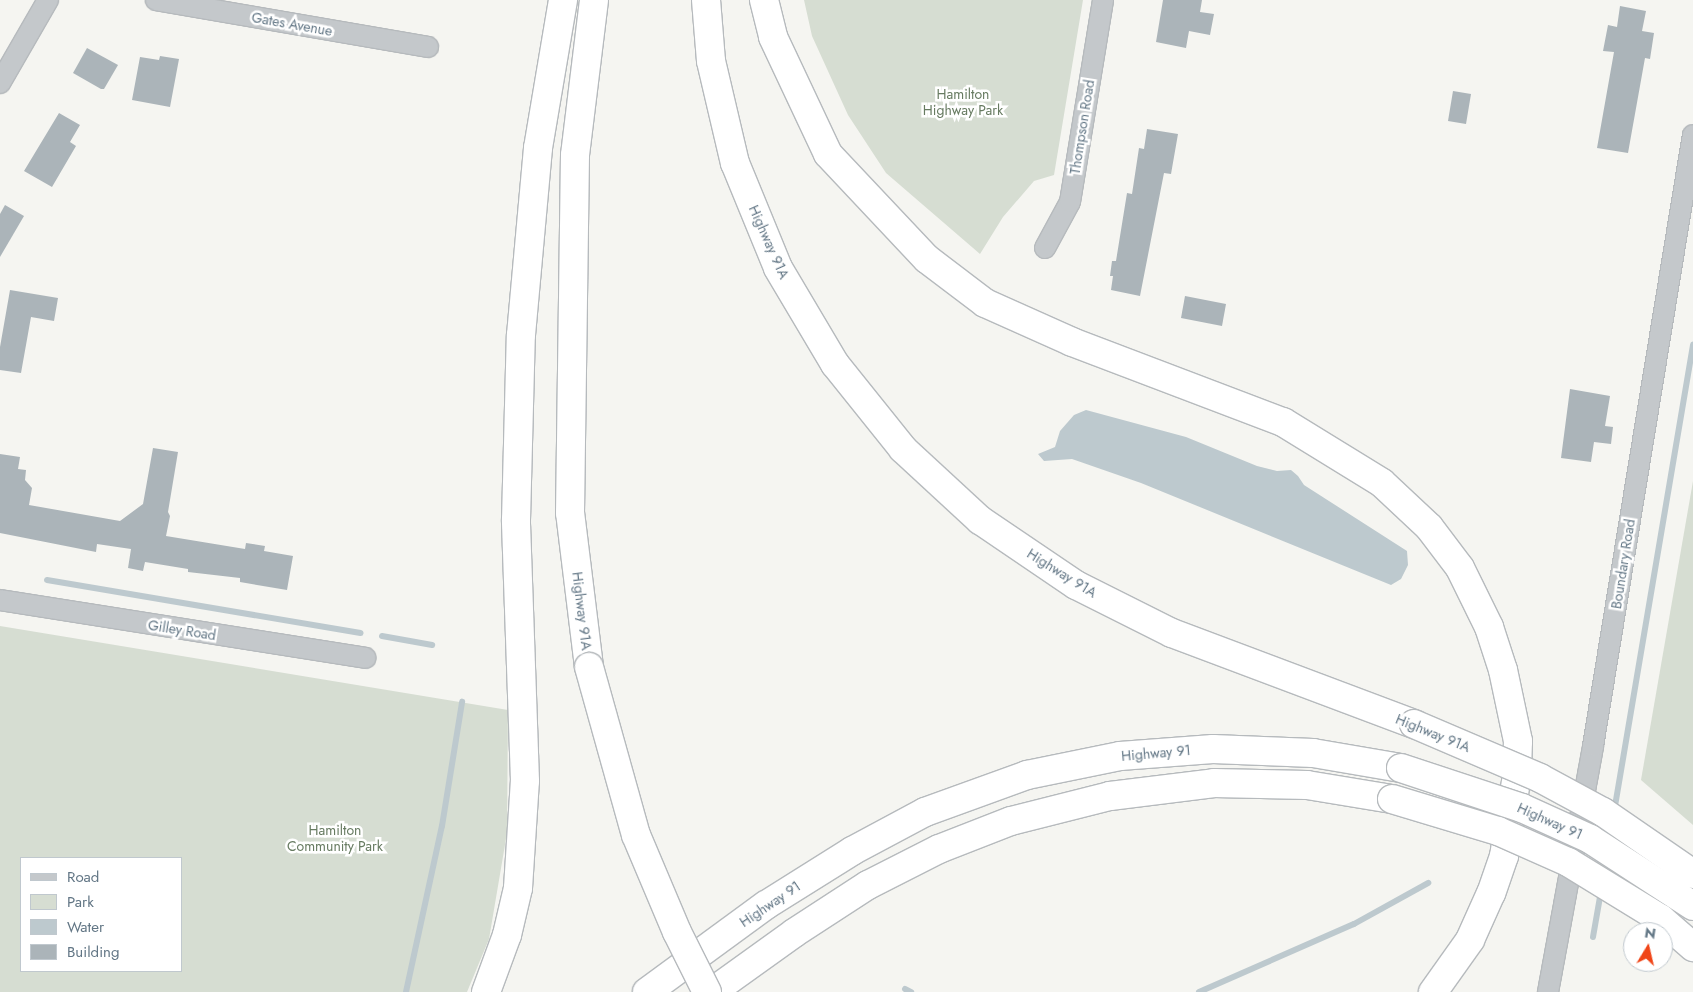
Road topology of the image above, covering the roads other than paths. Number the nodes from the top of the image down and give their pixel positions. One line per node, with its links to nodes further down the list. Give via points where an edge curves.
1 (48, 0): 9 (street)
2 (156, 0): 8 (street, Gates Avenue)
3 (563, 0): 17 (highway, via 538,148 521,335 516,520 525,781 518,888 508,935)
4 (594, 0): 19 (highway, Highway 91A, bridge, via 576,155 570,513 589,667 636,834 677,932)
5 (706, 0): 14 (highway, Highway 91A, bridge, via 711,61 735,163 778,268 835,364 903,449 980,520 1076,585 1172,632 1414,724 1548,782 1603,812)
6 (764, 0): 21 (highway, via 774,37 828,154 927,259 985,303 1072,342 1283,422 1382,483 1429,527 1460,568 1504,670 1518,741 1518,776 1504,856 1491,893 1470,940)
7 (1103, 0): 11 (street, Thompson Road, via 1070,202)
8 (428, 47)
9 (0, 83)
10 (1693, 135): 22 (street, Boundary Road)
11 (1045, 248)
12 (0, 600): 13 (street, Gilley Road)
13 (364, 658)
14 (1693, 874)
15 (1693, 906): 18 (highway, Highway 91, bridge, via 1590,839 1522,808 1401,768 1313,753 1212,749 1120,756 1027,775 925,812 852,851 766,906)
16 (1693, 947): 20 (highway, bridge, via 1661,919 1568,862 1498,831 1392,799 1307,785 1214,784 1110,796 1011,821 939,849 868,885)
17 (486, 992)
18 (647, 992)
19 (707, 992)
20 (712, 992)
21 (1433, 992)
22 (1548, 992)

